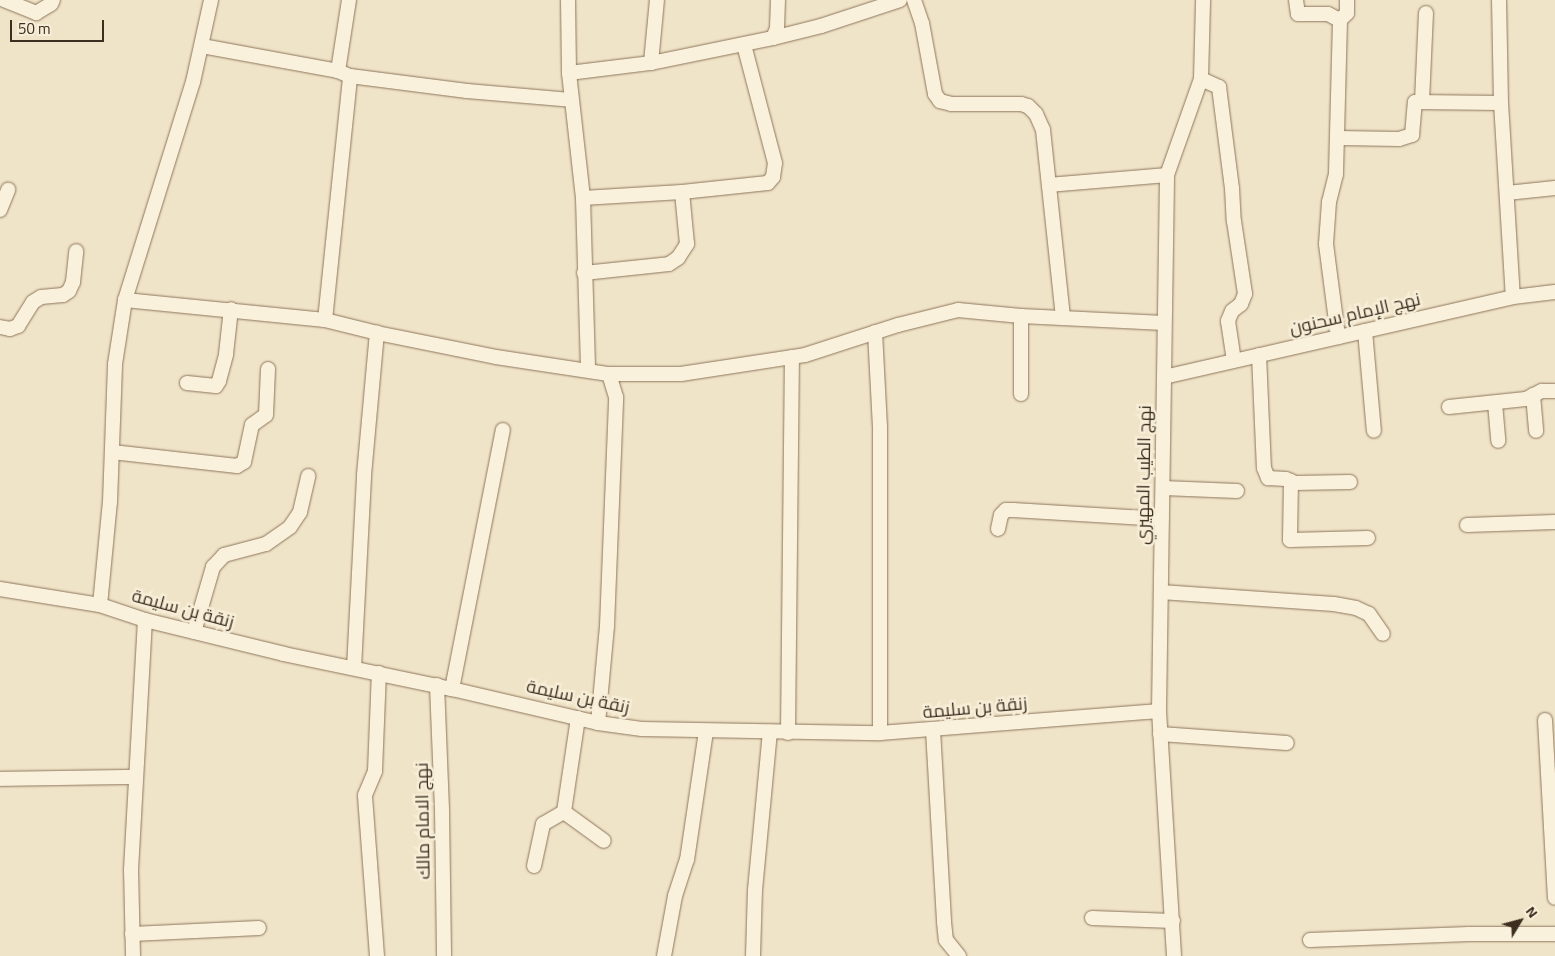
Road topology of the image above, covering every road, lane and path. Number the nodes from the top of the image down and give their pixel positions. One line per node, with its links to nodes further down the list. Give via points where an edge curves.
1 (4, 0): 2 (street, via 36,13)
2 (53, 0)
3 (211, 0): 18 (street)
4 (349, 0): 21 (street)
5 (568, 0): 20 (street)
6 (657, 0): 19 (street)
7 (778, 0): 16 (street, via 777,28)
8 (900, 0): 16 (street)
9 (914, 0): 28 (street, via 922,23 935,94 940,101 1028,106 1036,114 1043,130)
10 (1203, 0): 22 (street, نهج الطيب المهيري)
11 (1296, 0): 15 (street, via 1298,14 1328,14)
12 (1347, 0): 15 (street, via 1347,14)
13 (1499, 0): 25 (street)
14 (1426, 13): 24 (street)
15 (1340, 20): 26 (street)
16 (773, 38): 17 (street)
17 (744, 45): 19 (street); 31 (street, via 775,163 774,177 768,182)
18 (202, 46): 21 (street); 39 (street)
19 (651, 63): 20 (street)
20 (569, 73): 23 (street)
21 (344, 74): 23 (street, via 467,91); 43 (street)
22 (1201, 79): 27 (street, نهج الطيب المهيري); 52 (street, via 1219,88 1245,294 1228,321)
23 (571, 100): 33 (street)
24 (1422, 101): 25 (street); 26 (street, via 1415,102 1412,135 1399,139)
25 (1501, 103): 32 (street)
26 (1339, 138): 49 (street, via 1326,244)
27 (1166, 174): 28 (street); 44 (street, نهج الطيب المهيري)
28 (1049, 186): 42 (street)
29 (1555, 188): 32 (street)
30 (8, 190): 34 (street)
31 (682, 192): 33 (street); 36 (street, via 687,244 678,258 668,264)
32 (1507, 193): 38 (street)
33 (584, 198): 36 (street)
34 (0, 210)
35 (76, 251): 45 (street, via 69,291 63,295 41,297 33,302 18,326 10,329)
36 (584, 273): 54 (street)
37 (1555, 292): 38 (street, نهج الإمام سحنون)
38 (1513, 297): 46 (street, نهج الإمام سحنون)
39 (126, 300): 40 (street); 67 (street, via 115,364)
40 (231, 310): 43 (street); 57 (street, via 219,381 216,386)
41 (1021, 316): 42 (street); 47 (street, via 958,310); 59 (street)
42 (1063, 318): 44 (street)
43 (325, 320): 48 (street)
44 (1164, 323): 56 (street, نهج الطيب المهيري)
45 (0, 327)
46 (1365, 331): 49 (street, نهج الإمام سحنون); 64 (street)
47 (876, 332): 51 (street); 96 (street, via 880,426)
48 (377, 333): 54 (street, via 496,357); 84 (street, via 364,475)
49 (1338, 337): 50 (street, نهج الإمام سحنون)
50 (1259, 355): 52 (street, نهج الإمام سحنون); 69 (street, via 1264,468 1268,478)
51 (792, 357): 55 (street, via 681,374); 95 (street)
52 (1234, 361): 56 (street, نهج الإمام سحنون)
53 (268, 369): 67 (street, via 266,414 252,425 244,462 237,466)
54 (588, 370): 55 (street)
55 (609, 374): 91 (street, via 616,397 607,626)
56 (1164, 377): 71 (street, نهج الطيب المهيري)
57 (187, 384)
58 (1555, 391): 60 (street, via 1542,391)
59 (1021, 394)
60 (1533, 396): 61 (street); 65 (street)
61 (1495, 403): 62 (street); 66 (street)
62 (1449, 407)
63 (503, 430): 87 (street)
64 (1374, 430)
65 (1536, 431)
66 (1498, 442)
67 (112, 452): 80 (street, via 107,548)
68 (308, 476): 82 (street, via 300,512 290,526 266,544 224,555 213,567)
69 (1291, 481): 70 (street); 77 (street, via 1290,540)
70 (1350, 482)
71 (1163, 488): 72 (street); 73 (street, نهج الطيب المهيري)
72 (1237, 491)
73 (1162, 519): 76 (street, via 1006,510); 79 (street, نهج الطيب المهيري)
74 (1555, 522): 75 (street)
75 (1467, 524)
76 (998, 529)
77 (1368, 538)
78 (0, 588): 80 (street, زنقة بن سليمة)
79 (1160, 592): 83 (street, via 1356,608 1368,614); 88 (street, نهج الطيب المهيري)
80 (100, 605): 81 (street, زنقة بن سليمة)
81 (145, 620): 82 (street, زنقة بن سليمة); 99 (street)
82 (194, 632): 84 (street, زنقة بن سليمة)
83 (1383, 634)
84 (354, 668): 85 (street, زنقة بن سليمة)
85 (379, 673): 86 (street, زنقة بن سليمة); 112 (street, via 376,771 365,795)
86 (437, 686): 87 (street, زنقة بن سليمة); 113 (street, نهج الامام مالك)
87 (452, 689): 89 (street, زنقة بن سليمة)
88 (1160, 711): 92 (street, زنقة بن سليمة); 97 (street, نهج الطيب المهيري)
89 (578, 718): 91 (street, زنقة بن سليمة); 101 (street)
90 (1545, 720): 104 (street)
91 (598, 723): 93 (street, زنقة بن سليمة)
92 (933, 730): 96 (street, زنقة بن سليمة); 116 (street, via 944,922 946,940)
93 (706, 732): 94 (street, زنقة بن سليمة); 114 (street, via 686,860 675,896)
94 (770, 732): 95 (street, زنقة بن سليمة); 115 (street, via 755,890)
95 (788, 733): 96 (street, زنقة بن سليمة)
96 (880, 733)
97 (1160, 734): 98 (street); 106 (street, نهج الطيب المهيري)
98 (1287, 743)
99 (134, 777): 100 (street); 108 (street)
100 (0, 779)
101 (564, 812): 102 (street); 103 (street, via 543,824)
102 (604, 841)
103 (534, 866)
104 (1555, 898)
105 (1092, 918): 106 (street)
106 (1173, 921): 117 (street, نهج الطيب المهيري)
107 (259, 928): 108 (street)
108 (132, 934): 111 (street)
109 (1555, 934): 110 (street)
110 (1310, 940)
111 (133, 956)
112 (377, 956)
113 (444, 956)
114 (664, 956)
115 (753, 956)
116 (958, 956)
117 (1174, 956)

